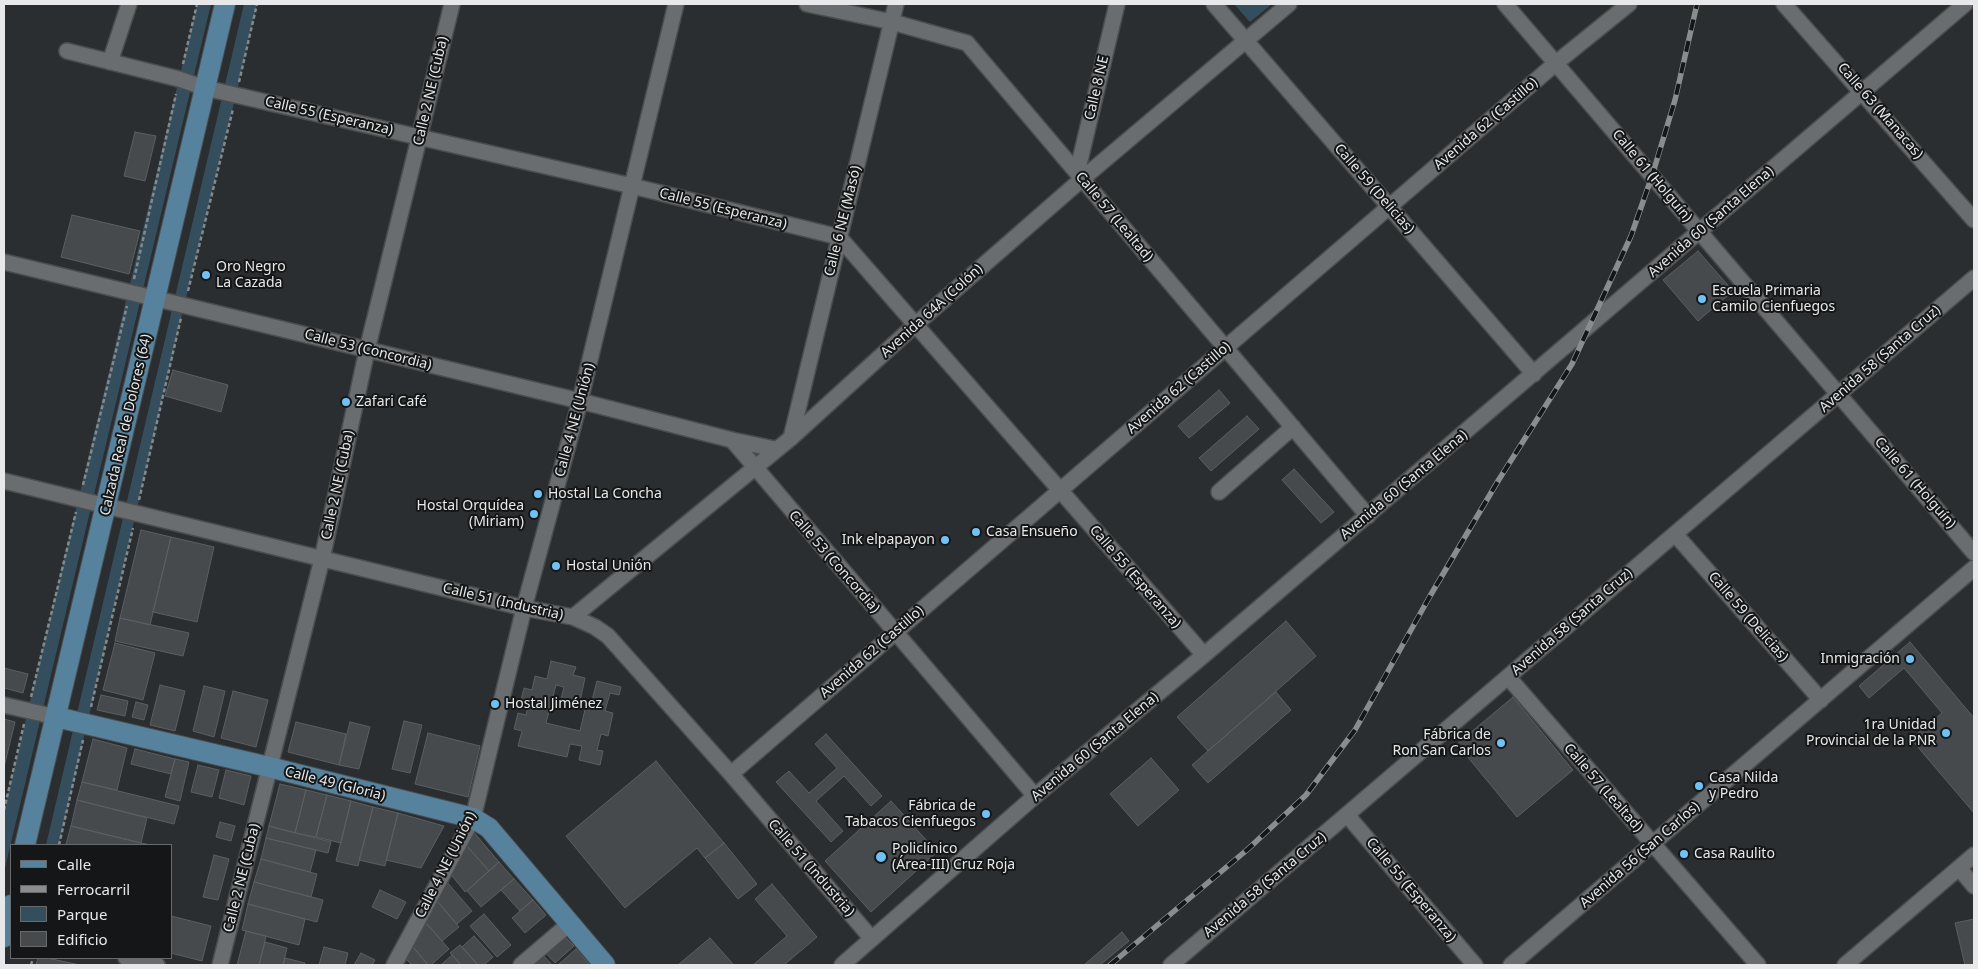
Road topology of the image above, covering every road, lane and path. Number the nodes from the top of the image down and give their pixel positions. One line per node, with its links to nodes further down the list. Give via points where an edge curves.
1 (130, 4): 19 (street)
2 (197, 4): 21 (path)
3 (225, 4): 22 (main road, Calzada Real de Dolores (64))
4 (257, 4): 24 (path)
5 (452, 4): 25 (street, Calle 2 NE (Cuba))
6 (676, 4): 27 (street, Calle 4 NE (Unión))
7 (807, 4): 16 (street, Calle 57 (Lealtad))
8 (896, 4): 16 (street, Calle 6 NE (Masó))
9 (1117, 4): 26 (street, Calle 8 NE)
10 (1214, 4): 17 (street, Calle 59 (Delicias))
11 (1289, 4): 17 (street, Avenida 64A (Colón))
12 (1505, 4): 20 (street, Calle 61 (Holguín))
13 (1629, 4): 20 (street, Avenida 62 (Castillo))
14 (1784, 4): 23 (street, Calle 63 (Manacas))
15 (1965, 4): 23 (street, Avenida 60 (Santa Elena))
16 (892, 22): 26 (street, Calle 57 (Lealtad), via 967,43); 31 (street, Calle 6 NE (Masó))
17 (1246, 40): 26 (street, Avenida 64A (Colón)); 28 (street, Calle 59 (Delicias))
18 (67, 51): 19 (street, Calle 55 (Esperanza))
19 (110, 62): 21 (street, Calle 55 (Esperanza))
20 (1556, 63): 28 (street, Avenida 62 (Castillo)); 30 (street, Calle 61 (Holguín))
21 (179, 79): 22 (street, Calle 55 (Esperanza)); 34 (path)
22 (205, 88): 24 (street, Calle 55 (Esperanza)); 35 (main road, Calzada Real de Dolores (64))
23 (1863, 91): 29 (street, Calle 63 (Manacas)); 30 (street, Avenida 60 (Santa Elena))
24 (236, 95): 25 (street, Calle 55 (Esperanza)); 36 (path)
25 (420, 136): 27 (street, Calle 55 (Esperanza)); 39 (street, Calle 2 NE (Cuba))
26 (1079, 176): 37 (street, Avenida 64A (Colón)); 38 (street, Calle 57 (Lealtad))
27 (632, 186): 31 (street, Calle 55 (Esperanza)); 42 (street, Calle 4 NE (Unión))
28 (1390, 207): 38 (street, Avenida 62 (Castillo)); 40 (street, Calle 59 (Delicias))
29 (1974, 220)
30 (1700, 232): 40 (street, Avenida 60 (Santa Elena)); 41 (street, Calle 61 (Holguín))
31 (839, 237): 37 (street, Calle 55 (Esperanza)); 44 (street, Calle 6 NE (Masó))
32 (4, 262): 34 (street, Calle 53 (Concordia))
33 (1974, 278): 41 (street, Avenida 58 (Santa Cruz))
34 (130, 293): 35 (street, Calle 53 (Concordia)); 51 (path)
35 (155, 299): 36 (street, Calle 53 (Concordia)); 52 (main road, Calzada Real de Dolores (64))
36 (184, 306): 39 (street, Calle 53 (Concordia)); 53 (path)
37 (915, 325): 44 (street, Avenida 64A (Colón)); 49 (street, Calle 55 (Esperanza))
38 (1226, 348): 43 (street, Calle 57 (Lealtad)); 49 (street, Avenida 62 (Castillo))
39 (367, 350): 42 (street, Calle 53 (Concordia)); 57 (street, Calle 2 NE (Cuba))
40 (1534, 374): 54 (street, Avenida 60 (Santa Elena))
41 (1838, 394): 55 (street, Avenida 58 (Santa Cruz)); 56 (street, Calle 61 (Holguín))
42 (580, 401): 45 (street, Calle 53 (Concordia)); 59 (street, Calle 4 NE (Unión))
43 (1293, 427): 50 (street); 54 (street, Calle 57 (Lealtad))
44 (791, 438): 46 (street, Avenida 64A (Colón))
45 (732, 440): 46 (street, Calle 53 (Concordia)); 47 (street, Calle 53 (Concordia))
46 (775, 449): 47 (street, Avenida 64A (Colón))
47 (753, 467): 60 (street, Avenida 64A (Colón)); 61 (street, Calle 53 (Concordia))
48 (4, 481): 51 (street, Calle 51 (Industria))
49 (1060, 491): 61 (street, Avenida 62 (Castillo)); 62 (street, Calle 55 (Esperanza))
50 (1219, 492)
51 (79, 499): 52 (street, Calle 51 (Industria)); 66 (path)
52 (107, 506): 53 (street, Calle 51 (Industria)); 67 (main road, Calzada Real de Dolores (64))
53 (136, 514): 57 (street, Calle 51 (Industria)); 68 (path)
54 (1368, 516): 62 (street, Avenida 60 (Santa Elena))
55 (1675, 534): 63 (street, Avenida 58 (Santa Cruz)); 64 (street, Calle 59 (Delicias))
56 (1974, 552)
57 (322, 559): 59 (street, Calle 51 (Industria)); 69 (street, Calle 2 NE (Cuba))
58 (1974, 568): 64 (street, Avenida 56 (San Carlos))
59 (524, 608): 60 (street, Calle 51 (Industria)); 74 (street, Calle 4 NE (Unión))
60 (572, 617): 70 (street, Calle 51 (Industria), via 608,636)
61 (896, 632): 70 (street, Avenida 62 (Castillo)); 71 (street, Calle 53 (Concordia))
62 (1204, 656): 71 (street, Avenida 60 (Santa Elena))
63 (1508, 677): 73 (street, Avenida 58 (Santa Cruz)); 77 (street, Calle 57 (Lealtad))
64 (1821, 700): 77 (street, Avenida 56 (San Carlos))
65 (4, 705): 66 (street, Calle 49 (Gloria))
66 (28, 711): 67 (street, Calle 49 (Gloria)); 72 (path)
67 (56, 717): 68 (main road, Calle 49 (Gloria)); 75 (main road, Calzada Real de Dolores (64))
68 (87, 725): 69 (main road, Calle 49 (Gloria)); 76 (path)
69 (269, 767): 74 (main road, Calle 49 (Gloria)); 88 (street, Calle 2 NE (Cuba))
70 (731, 774): 84 (street, Calle 51 (Industria))
71 (1035, 796): 84 (street, Avenida 60 (Santa Elena))
72 (4, 810)
73 (1347, 814): 86 (street, Avenida 58 (Santa Cruz)); 94 (street, Calle 55 (Esperanza))
74 (473, 818): 82 (main road, Calle 49 (Gloria), via 489,828); 89 (street, Calle 4 NE (Unión))
75 (25, 844)
76 (59, 844)
77 (1652, 844): 95 (street, Avenida 56 (San Carlos)); 96 (street, Calle 57 (Lealtad))
78 (1974, 855): 79 (street)
79 (1959, 868): 80 (street); 97 (street)
80 (1974, 886)
81 (10, 910): 83 (main road)
82 (569, 924): 90 (street); 91 (main road, Calle 49 (Gloria))
83 (6, 931)
84 (872, 939): 92 (street, Avenida 60 (Santa Elena))
85 (130, 959): 87 (street)
86 (1187, 960): 93 (street, Avenida 58 (Santa Cruz))
87 (157, 965)
88 (220, 965)
89 (394, 965)
90 (521, 965)
91 (605, 965)
92 (842, 965)
93 (1170, 965)
94 (1475, 965)
95 (1511, 965)
96 (1758, 965)
97 (1845, 965)

